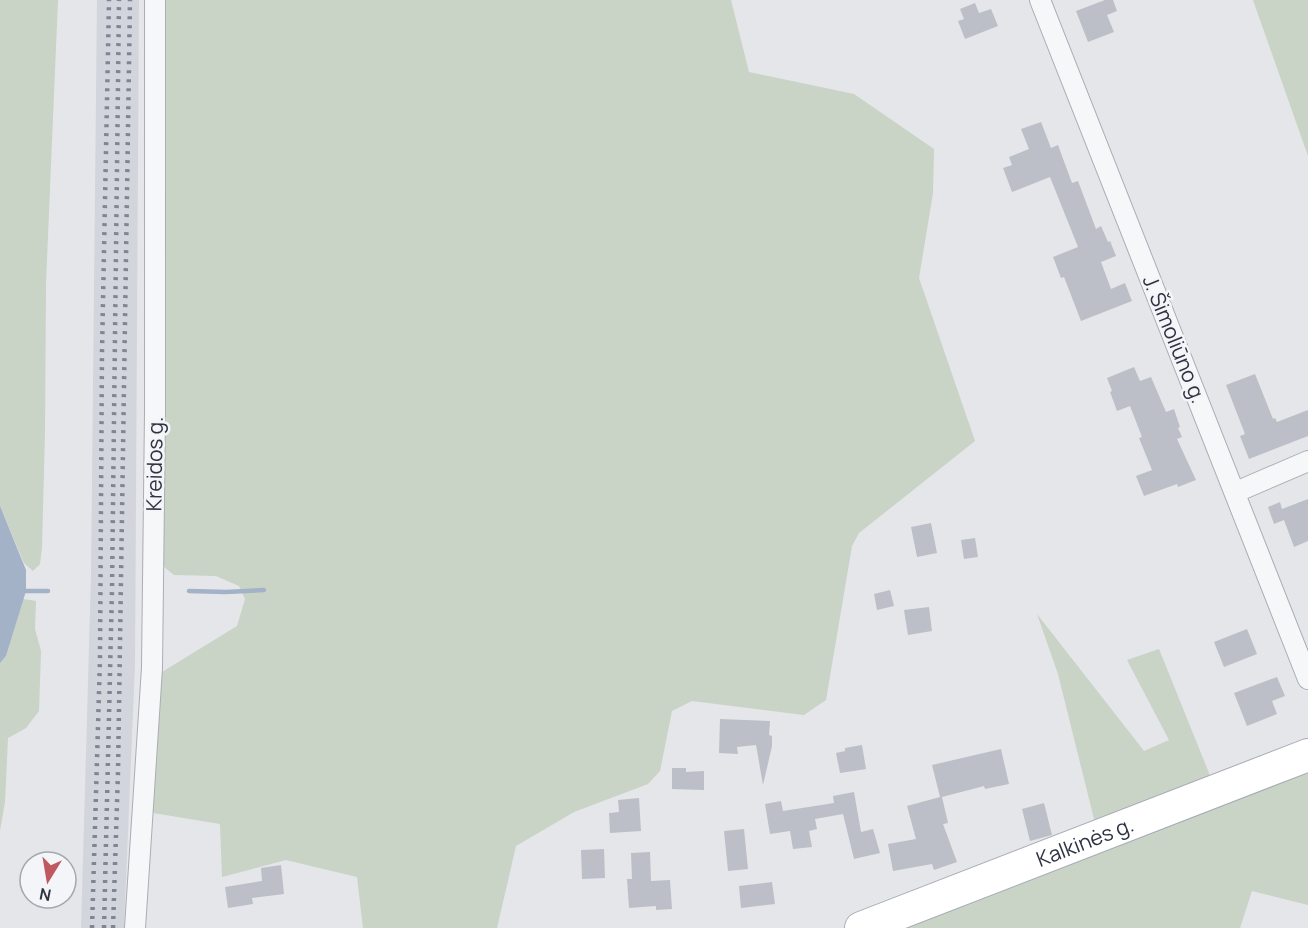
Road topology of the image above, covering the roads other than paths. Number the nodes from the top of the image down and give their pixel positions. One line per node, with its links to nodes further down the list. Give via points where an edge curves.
1 (154, 0): 7 (street, Kreidos g., via 152,668)
2 (1040, 0): 4 (street, J. Šimoliūno g.)
3 (1308, 461): 4 (street)
4 (1236, 492): 5 (street, J. Šimoliūno g.)
5 (1308, 679)
6 (1308, 755): 8 (main road, Kalkinės g.)
7 (135, 928)
8 (861, 928)

